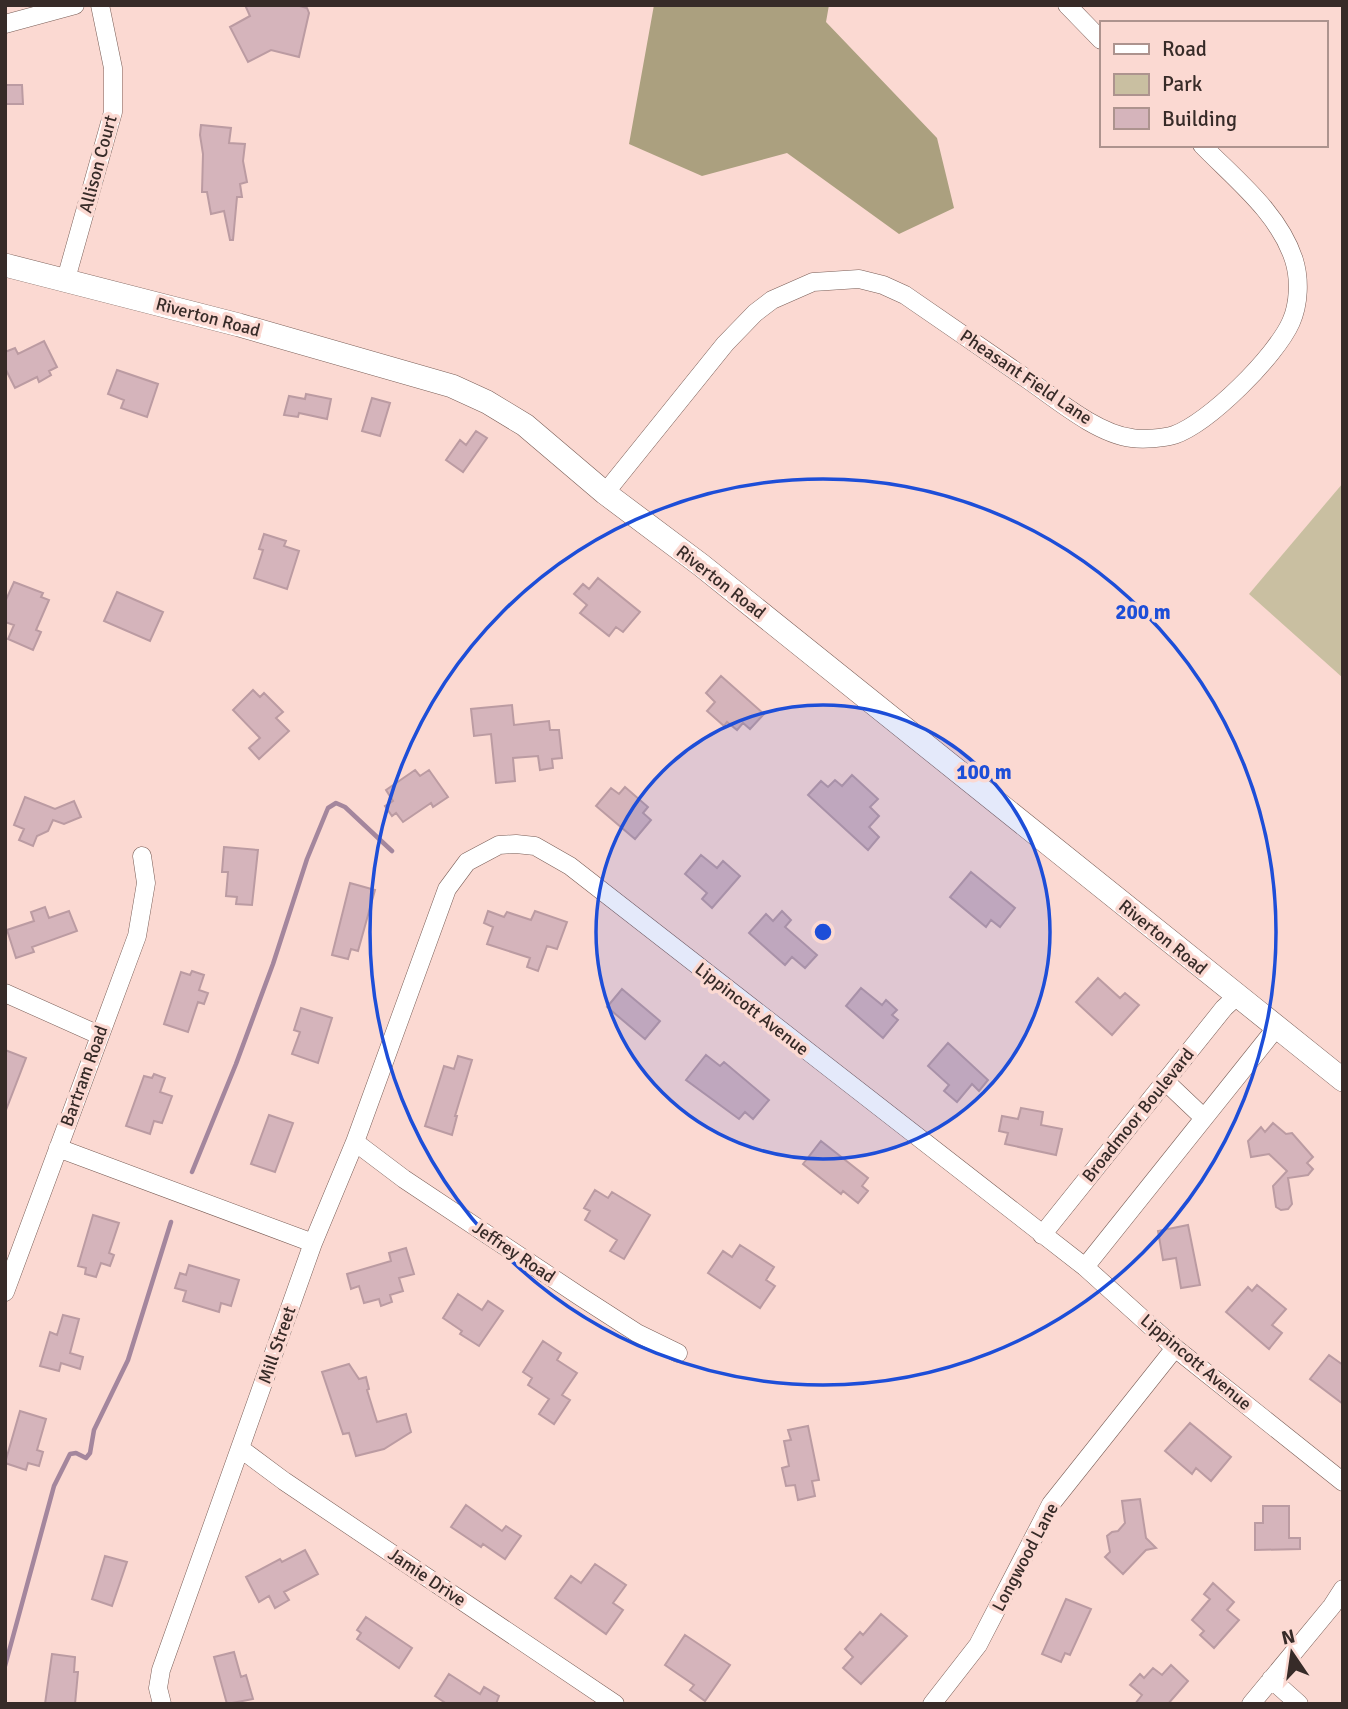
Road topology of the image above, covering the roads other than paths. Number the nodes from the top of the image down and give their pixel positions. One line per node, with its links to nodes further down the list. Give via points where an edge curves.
1 (75, 5): 4 (street)
2 (100, 5): 8 (street, Allison Court, via 113,68 113,112)
3 (1068, 5): 5 (street)
4 (5, 24)
5 (1100, 39)
6 (1204, 147): 9 (street, Pheasant Field Lane, via 1274,220 1294,260 1297,281 1291,322 1280,340 1209,415 1174,435 1133,439 1114,434 1079,415 905,295 859,279 813,282 755,313)
7 (5, 265): 8 (main road, Riverton Road)
8 (66, 279): 9 (main road, Riverton Road, via 452,386 525,425)
9 (605, 493): 12 (main road, Riverton Road)
10 (142, 856): 14 (street, Bartram Road, via 146,883 142,917)
11 (5, 993): 14 (street)
12 (1237, 996): 13 (main road, Riverton Road); 16 (street, Broadmoor Boulevard)
13 (1276, 1028): 15 (main road, Riverton Road); 17 (street)
14 (99, 1035): 19 (street, Bartram Road)
15 (1343, 1080)
16 (1165, 1082): 17 (street); 20 (street, Broadmoor Boulevard)
17 (1204, 1118): 22 (street)
18 (355, 1142): 20 (street, Lippincott Avenue, via 447,889 467,862 499,845 535,846 570,866); 21 (street, Lippincott Avenue); 25 (street, Jeffrey Road, via 581,1297)
19 (58, 1148): 21 (street); 23 (street, Bartram Road)
20 (1042, 1235): 22 (street, Lippincott Avenue)
21 (313, 1243): 26 (street, Mill Street)
22 (1085, 1267): 24 (street, Lippincott Avenue)
23 (5, 1292)
24 (1175, 1348): 27 (street, Lippincott Avenue); 32 (street, Longwood Lane, via 1051,1504 978,1645)
25 (678, 1353)
26 (241, 1449): 30 (street, Mill Street, via 160,1670); 31 (street, Jamie Drive)
27 (1343, 1482)
28 (1343, 1589): 29 (street)
29 (1271, 1679): 33 (street); 34 (street)
30 (162, 1704)
31 (615, 1704)
32 (932, 1704)
33 (1251, 1704)
34 (1298, 1704)

